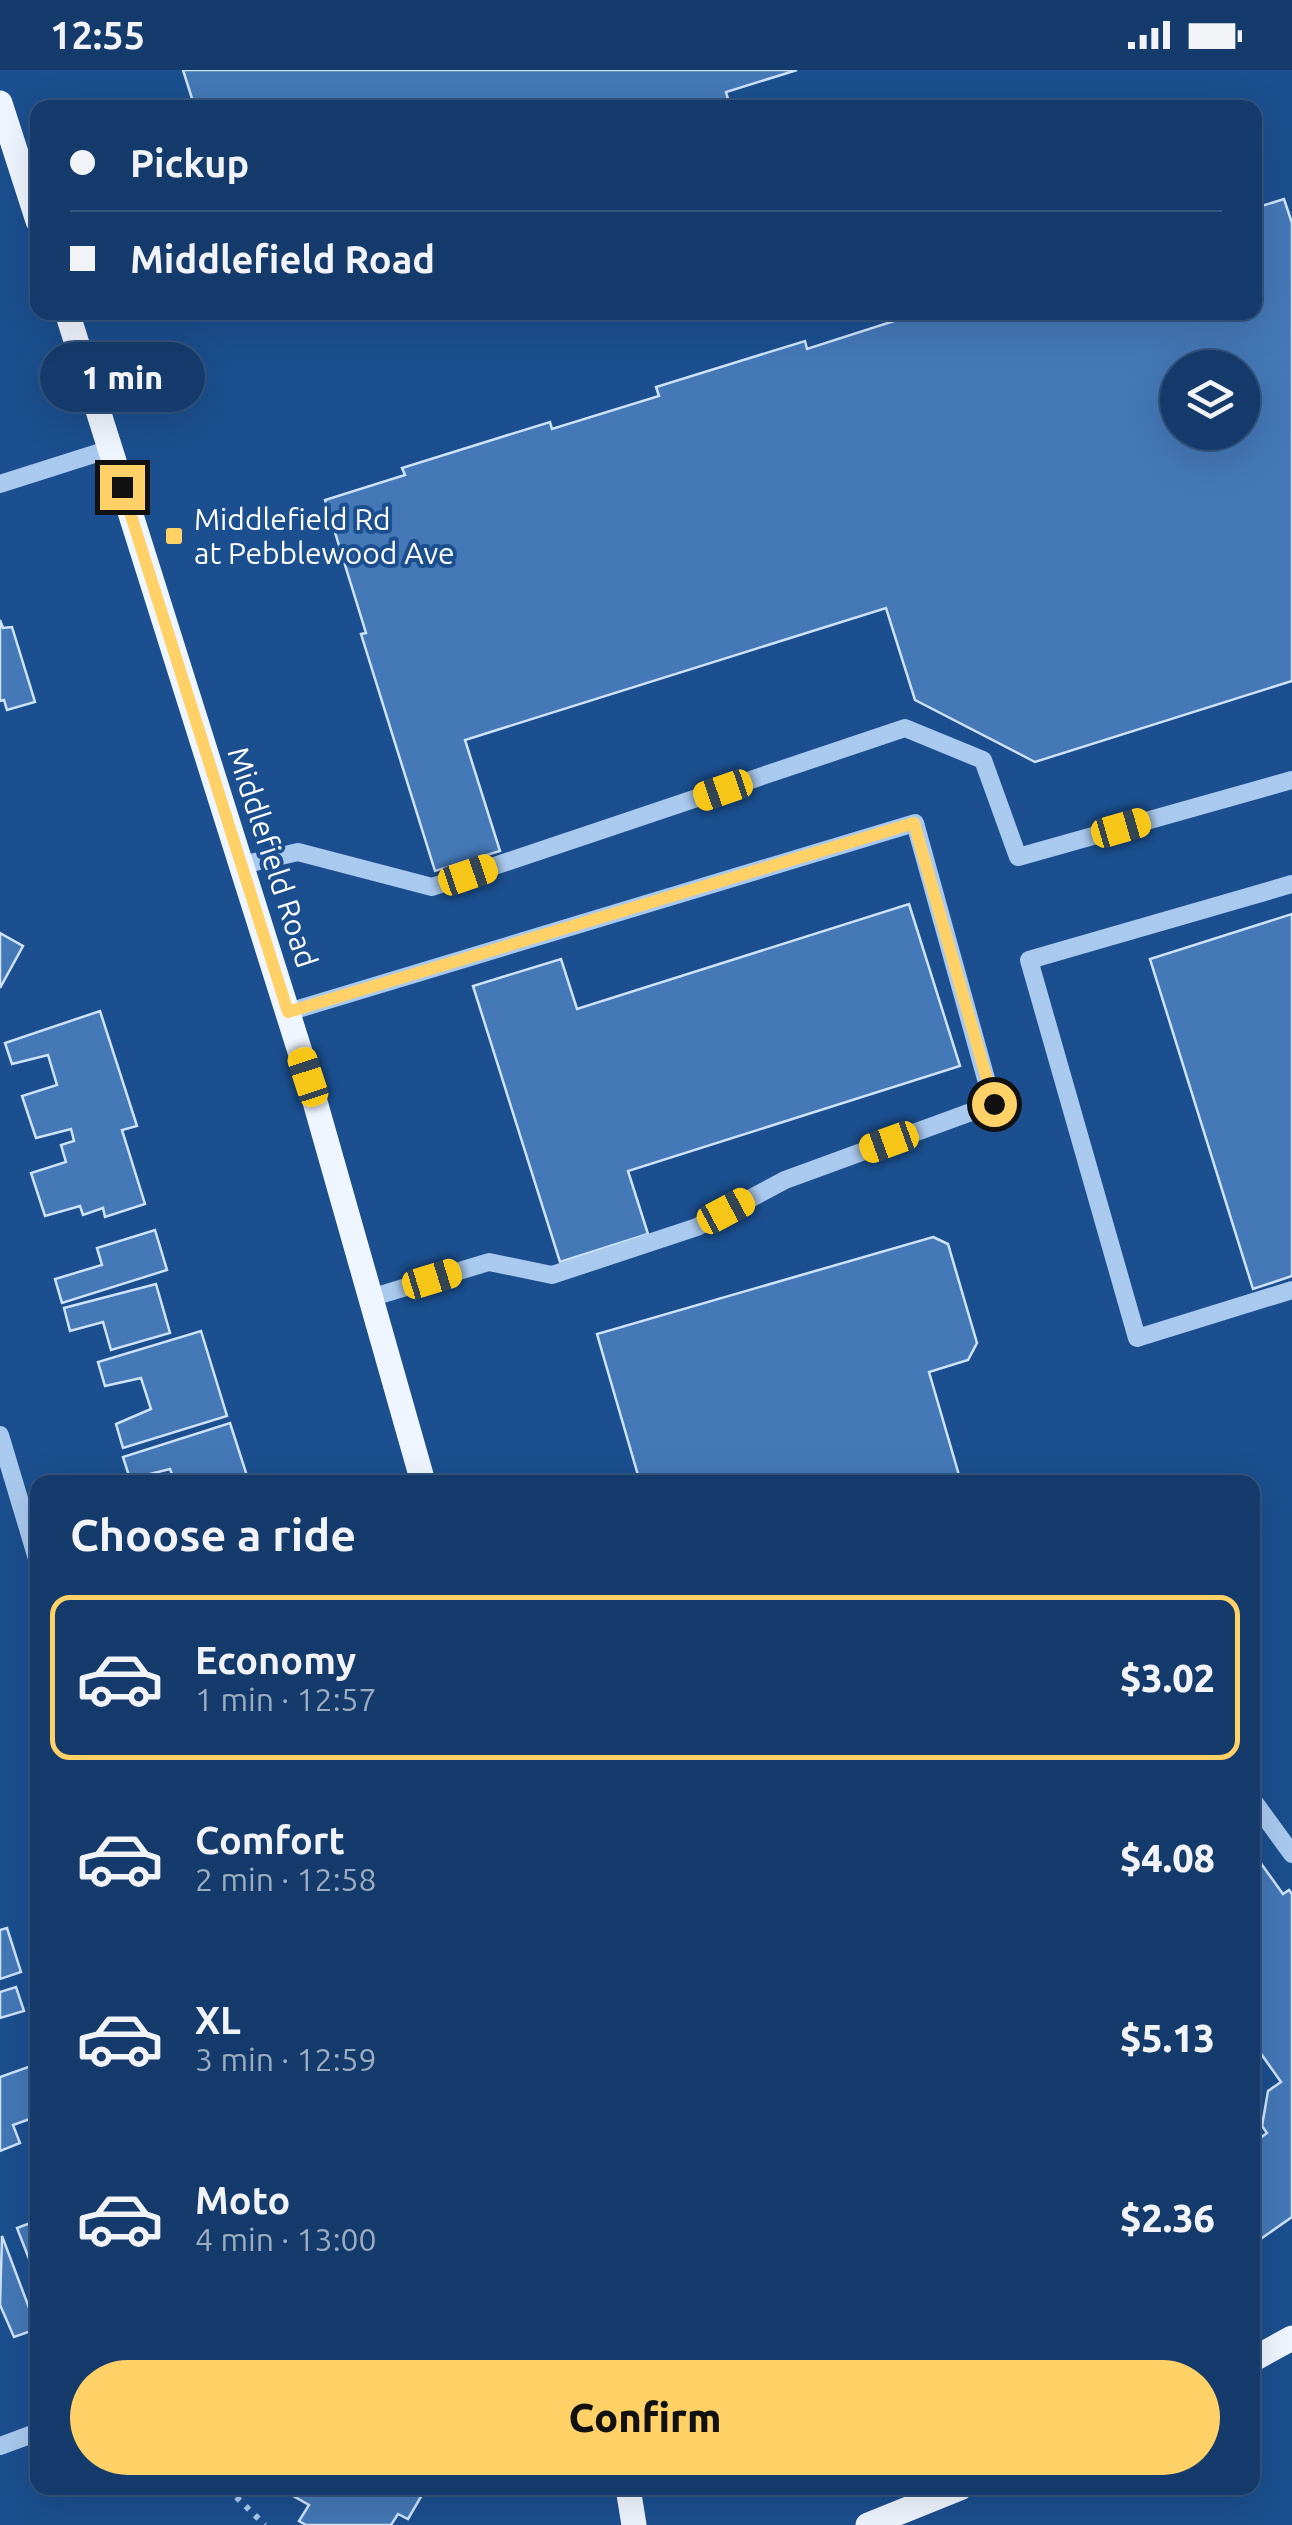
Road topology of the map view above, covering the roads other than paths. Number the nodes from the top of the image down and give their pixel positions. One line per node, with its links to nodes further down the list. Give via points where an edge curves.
1 (0, 102): 2 (main road)
2 (30, 196)
3 (70, 320): 4 (main road, Middlefield Road)
4 (110, 449): 5 (street); 7 (main road, Middlefield Road)
5 (0, 484)
6 (1292, 780): 7 (street, via 1018,857 983,760 905,728 432,887 298,852)
7 (242, 865): 9 (main road, Middlefield Road)
8 (1292, 884): 10 (street, via 1029,960 1138,1338)
9 (288, 1012): 11 (main road, Middlefield Road); 11 (street, via 914,823 994,1104 785,1180 697,1227 552,1274 488,1262)
10 (1292, 1290)
11 (370, 1298): 13 (main road, Middlefield Road)
12 (0, 1435): 14 (street)
13 (420, 1475)
14 (30, 1535)
15 (1260, 1811): 16 (street)
16 (1292, 1854)
17 (1291, 2340): 18 (main road)
18 (1260, 2356)
19 (30, 2435): 20 (street)
20 (0, 2446)
21 (629, 2495): 23 (main road)
22 (943, 2495): 24 (main road)
23 (634, 2525)
24 (868, 2525)

